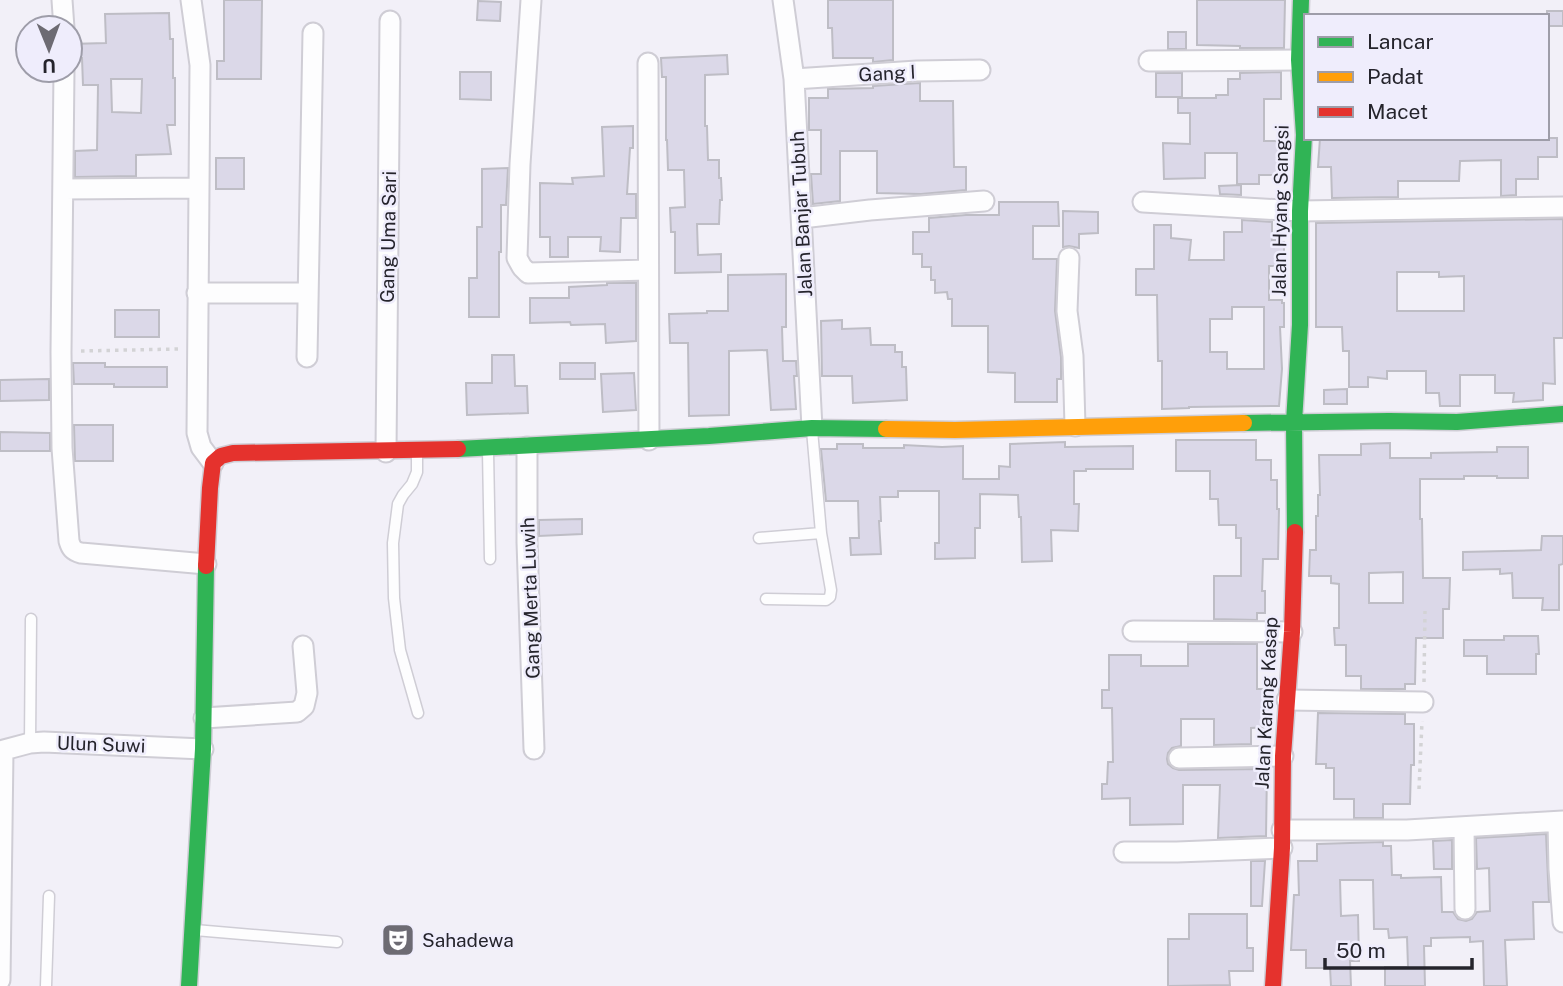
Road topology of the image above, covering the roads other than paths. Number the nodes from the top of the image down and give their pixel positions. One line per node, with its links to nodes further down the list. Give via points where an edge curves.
1 (191, 0): 14 (street, via 200,65)
2 (531, 0): 21 (street, via 517,258 528,272)
3 (783, 0): 11 (street, Jalan Banjar Tubuh)
4 (1301, 0): 7 (street, Jalan Hyang Sangsi)
5 (390, 22): 33 (street, Gang Uma Sari)
6 (313, 33): 23 (street)
7 (1299, 60): 8 (street); 18 (street, Jalan Hyang Sangsi, via 1304,135)
8 (1149, 61)
9 (648, 63): 21 (street)
10 (980, 70): 11 (street, Gang I)
11 (794, 79): 19 (street, Jalan Banjar Tubuh)
12 (64, 84): 13 (street)
13 (63, 188): 14 (street); 38 (street, via 62,448 69,541 75,552)
14 (198, 188): 22 (street)
15 (984, 201): 19 (street)
16 (1143, 202): 18 (street)
17 (1563, 206): 18 (street)
18 (1300, 211): 26 (street, Jalan Hyang Sangsi)
19 (802, 218): 28 (street, Jalan Banjar Tubuh)
20 (1069, 258): 27 (street, via 1067,311)
21 (648, 270): 29 (street)
22 (197, 293): 23 (street); 34 (street, via 197,433)
23 (308, 293): 24 (street)
24 (307, 357)
25 (1563, 414): 26 (street, via 1457,422)
26 (1294, 422): 27 (street); 42 (street, Jalan Karang Kasap)
27 (1075, 426): 28 (street)
28 (812, 428): 29 (street); 35 (lane)
29 (649, 440): 30 (street)
30 (527, 447): 31 (street); 50 (street, Gang Merta Luwih)
31 (488, 449): 32 (street); 37 (lane)
32 (417, 451): 33 (street); 46 (lane, via 417,472 398,504 393,543 400,650)
33 (386, 452): 34 (street, via 233,453)
34 (213, 463): 38 (street)
35 (821, 533): 36 (lane); 39 (lane, via 831,597)
36 (759, 537)
37 (490, 559)
38 (206, 564): 47 (street)
39 (766, 599)
40 (31, 619): 48 (lane)
41 (1133, 631): 42 (street)
42 (1292, 632): 44 (street, Jalan Karang Kasap)
43 (303, 646): 47 (street, via 307,694 297,712)
44 (1287, 700): 45 (street); 52 (street, Jalan Karang Kasap)
45 (1423, 702)
46 (418, 713)
47 (204, 718): 49 (street)
48 (30, 743): 49 (street, Ulun Suwi); 51 (street, Ulun Suwi)
49 (204, 749): 61 (street)
50 (534, 749)
51 (1, 751): 63 (street)
52 (1283, 756): 53 (street); 56 (street, Jalan Karang Kasap)
53 (1179, 758)
54 (1561, 822): 55 (street); 60 (street)
55 (1464, 827): 56 (street); 59 (street)
56 (1282, 839): 57 (street, via 1177,852); 66 (street, Jalan Karang Kasap)
57 (1124, 852)
58 (49, 896): 64 (lane)
59 (1465, 909)
60 (1563, 922)
61 (192, 930): 62 (lane); 65 (street)
62 (337, 942)
63 (0, 980)
64 (46, 986)
65 (189, 986)
66 (1273, 986)

